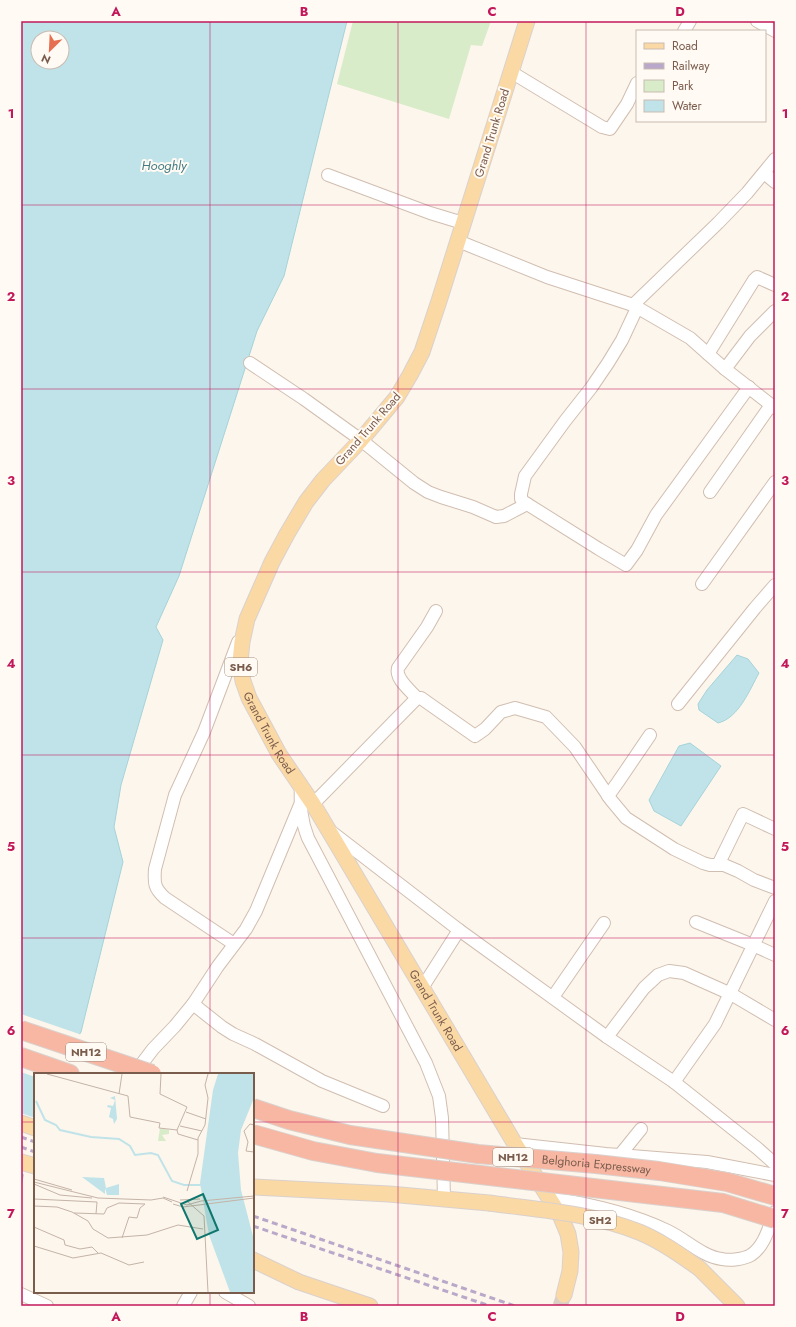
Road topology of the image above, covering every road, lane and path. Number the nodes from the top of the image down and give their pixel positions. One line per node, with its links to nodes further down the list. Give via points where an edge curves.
1 (528, 21): 6 (main road, Grand Trunk Road / SH6)
2 (690, 21): 4 (street)
3 (757, 21): 5 (street)
4 (685, 30)
5 (775, 31)
6 (511, 72): 8 (street, via 602,127 610,129); 13 (main road, Grand Trunk Road / SH6)
7 (636, 88): 8 (street)
8 (632, 106)
9 (775, 160): 10 (street)
10 (764, 173): 12 (street); 16 (street)
11 (328, 175): 13 (street)
12 (775, 182)
13 (463, 223): 14 (main road, Grand Trunk Road / SH6)
14 (458, 241): 16 (street, via 547,277); 23 (main road, Grand Trunk Road / SH6, via 422,352 397,397)
15 (775, 285): 18 (street, via 757,277 754,280)
16 (635, 307): 18 (street, via 690,338); 26 (street, via 622,340 608,363 525,476 521,499)
17 (775, 310): 20 (street, via 750,336)
18 (708, 354): 20 (street)
19 (250, 364): 23 (street)
20 (725, 369): 21 (street)
21 (749, 387): 22 (street); 26 (street, via 656,515 626,565)
22 (773, 406): 25 (street)
23 (361, 440): 26 (street, via 428,492 496,517 504,516); 30 (main road, Grand Trunk Road / SH6, via 306,502 272,562)
24 (775, 482): 27 (street)
25 (710, 492)
26 (527, 504)
27 (702, 584)
28 (775, 585): 32 (street)
29 (436, 611): 31 (street, via 397,671)
30 (247, 619): 35 (main road, Grand Trunk Road / SH6, via 240,662 242,681 279,754 301,786); 44 (street, via 204,732 175,795 154,876 157,891 165,898)
31 (417, 698): 34 (street, via 422,698 475,736 501,712 515,708 546,718 575,747); 35 (street)
32 (678, 704)
33 (650, 735): 34 (street)
34 (608, 796): 38 (street, via 626,818 680,852 703,863)
35 (306, 804): 37 (main road, Grand Trunk Road / SH6); 44 (street, via 256,911); 74 (street, via 303,824 308,838 426,1063 439,1096)
36 (775, 829): 38 (street, via 743,814)
37 (328, 830): 43 (street); 47 (main road, Grand Trunk Road / SH6)
38 (718, 865): 39 (street, via 724,865)
39 (775, 888)
40 (775, 901): 45 (street)
41 (696, 922): 45 (street)
42 (604, 923): 49 (street)
43 (458, 930): 47 (street); 49 (street)
44 (234, 944): 50 (street)
45 (753, 945): 46 (street); 48 (street)
46 (775, 955)
47 (422, 988): 65 (main road, Grand Trunk Road / SH6)
48 (731, 994): 51 (street); 53 (street, via 684,973 669,971 658,975 644,988); 58 (street, via 715,1024)
49 (553, 997): 53 (street)
50 (193, 1004): 56 (street); 59 (street, via 233,1034 322,1081)
51 (775, 1020)
52 (21, 1030): 57 (highway, NH12, bridge)
53 (607, 1037): 58 (street)
54 (21, 1058): 55 (highway, NH12)
55 (67, 1073)
56 (135, 1073)
57 (149, 1073)
58 (674, 1082): 68 (street)
59 (383, 1106)
60 (254, 1108): 72 (highway, Belghoria Expressway / NH12, bridge, via 290,1120 358,1136 478,1154 659,1171 727,1182)
61 (21, 1123): 62 (main road)
62 (34, 1128)
63 (641, 1129): 66 (street)
64 (254, 1134): 76 (highway, Belghoria Expressway / NH12, bridge, via 313,1151 377,1164 723,1203)
65 (515, 1144): 66 (street); 73 (main road, Grand Trunk Road / SH6)
66 (620, 1155): 70 (street, via 707,1162)
67 (21, 1162): 69 (main road)
68 (775, 1164)
69 (34, 1166)
70 (775, 1175)
71 (254, 1187): 74 (main road, SH2)
72 (775, 1196)
73 (550, 1198): 75 (street, via 587,1204 638,1218 667,1231 702,1252 721,1259 738,1259 751,1255 761,1245); 81 (main road, Grand Trunk Road / SH6, via 568,1234 571,1252 570,1271)
74 (444, 1199): 86 (main road, SH2, bridge, via 585,1216 619,1224 665,1245 699,1268)
75 (775, 1212)
76 (775, 1219)
77 (254, 1260): 85 (main road, via 299,1282)
78 (190, 1293): 83 (street)
79 (227, 1293): 84 (street)
80 (21, 1294): 82 (street)
81 (564, 1295)
82 (47, 1306)
83 (183, 1306)
84 (249, 1306)
85 (370, 1306)
86 (737, 1306)

